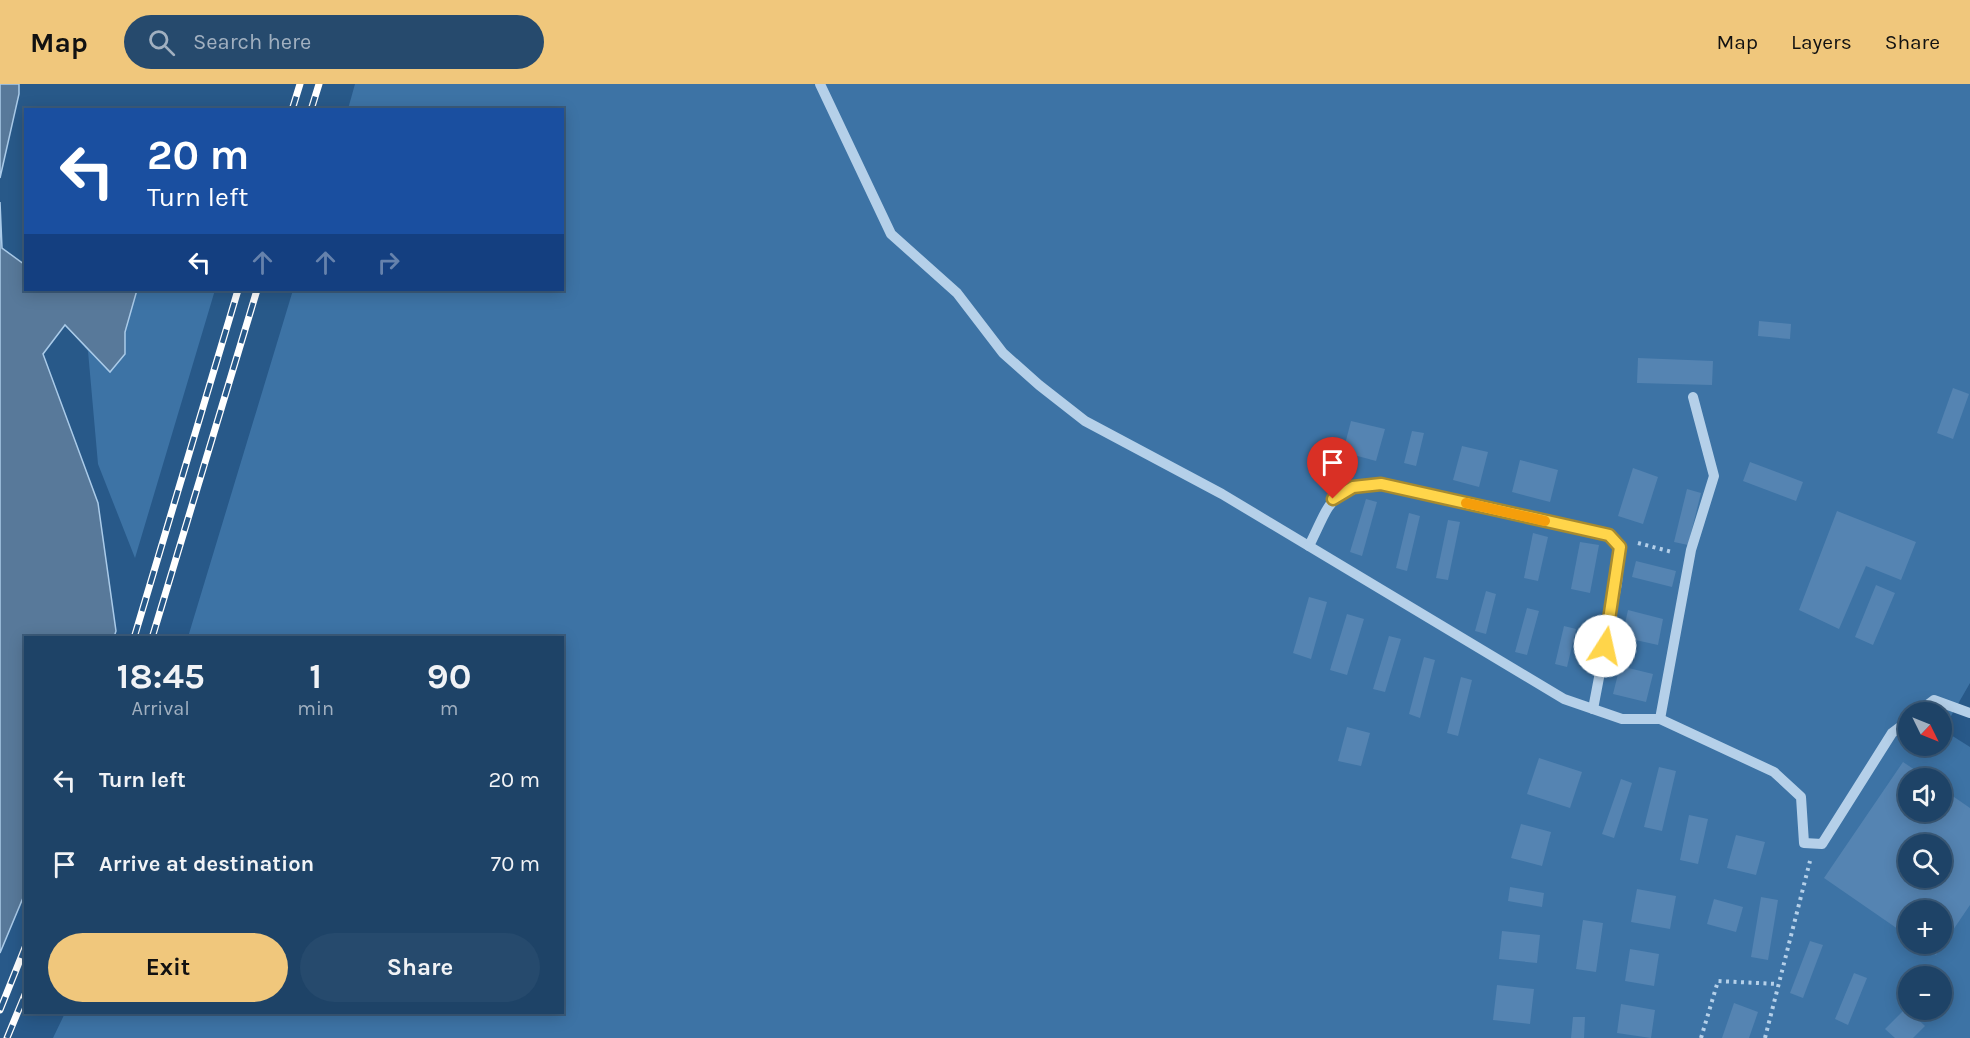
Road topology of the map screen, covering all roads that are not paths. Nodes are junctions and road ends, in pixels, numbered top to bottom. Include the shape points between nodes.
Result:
1 (820, 84) edge
2 (1693, 397) dead end
3 (1309, 546) junction
4 (1952, 706) edge
5 (1593, 710) junction
6 (1970, 713) edge
7 (1660, 719) junction
8 (1898, 728) edge

1 - 3 lane via 891,234 957,293 1003,353 1085,421 1222,494
2 - 7 lane via 1714,476 1690,557
3 - 5 lane via 1564,699
3 - 5 lane via 1333,499 1353,487 1381,484 1609,535 1620,547 1617,583
4 - 6 lane
5 - 7 lane via 1622,719
7 - 8 lane via 1774,772 1801,797 1804,843 1822,844

